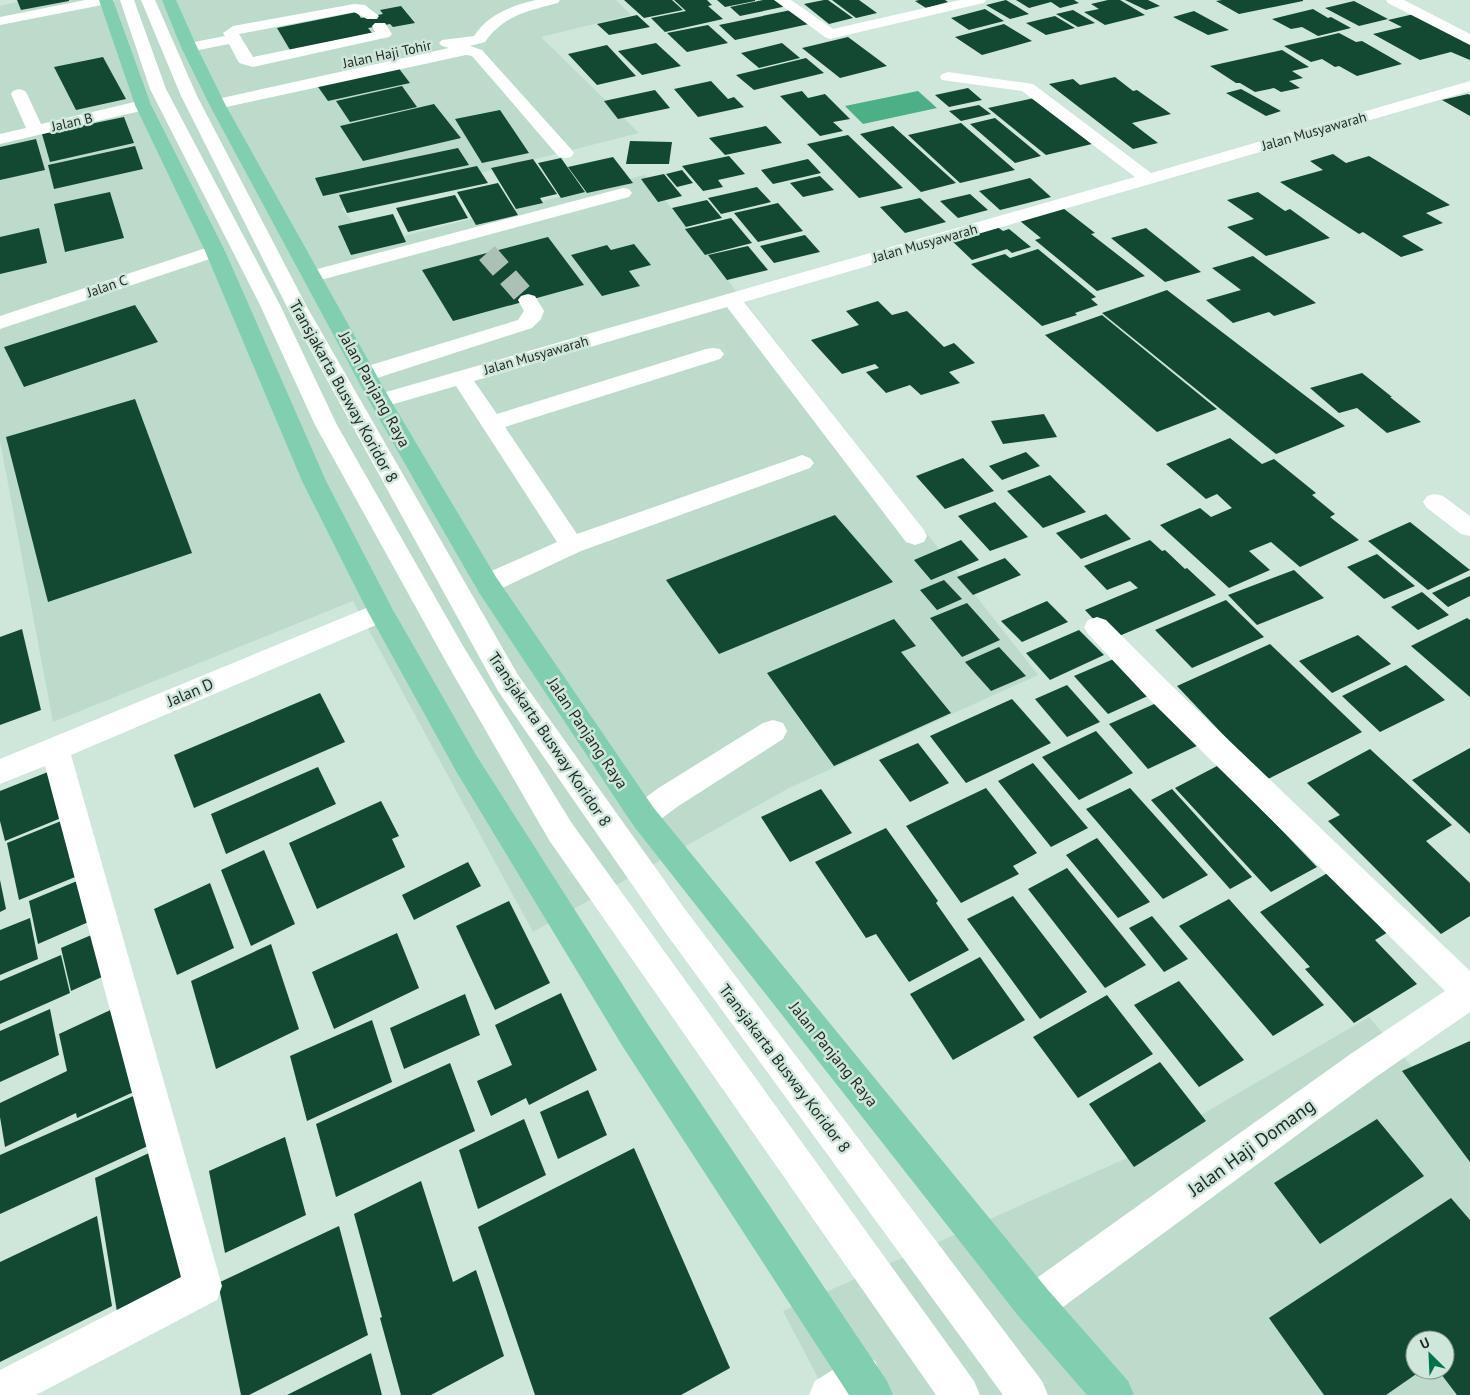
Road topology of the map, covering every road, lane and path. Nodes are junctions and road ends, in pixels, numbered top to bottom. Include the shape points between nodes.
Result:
1 (106, 0) edge
2 (128, 0) edge
3 (148, 0) edge
4 (169, 0) edge
5 (553, 0) edge
6 (782, 0) edge
7 (979, 0) edge
8 (1393, 0) edge
9 (0, 21) edge
10 (233, 39) junction
11 (1470, 40) edge
12 (189, 47) junction
13 (948, 77) dead end
14 (1470, 86) edge
15 (19, 94) dead end
16 (214, 97) junction
17 (143, 104) junction
18 (35, 130) junction
19 (0, 139) edge
20 (565, 153) dead end
21 (1147, 178) junction
22 (623, 193) dead end
23 (483, 250) dead end
24 (215, 251) junction
25 (317, 283) junction
26 (731, 299) junction
27 (528, 300) tunnel mouth
28 (0, 323) edge
29 (713, 354) dead end
30 (461, 377) junction
31 (380, 385) junction
32 (493, 423) junction
33 (802, 463) dead end
34 (1436, 502) dead end
35 (1470, 528) edge
36 (915, 536) dead end
37 (572, 545) junction
38 (487, 584) junction
39 (381, 612) junction
40 (1097, 627) dead end
41 (773, 730) dead end
42 (54, 749) junction
43 (0, 772) edge
44 (643, 816) junction
45 (1470, 993) edge
46 (1034, 1304) junction
47 (855, 1388) edge
48 (0, 1392) edge
49 (960, 1395) edge
50 (1028, 1395) edge
51 (1114, 1395) edge

1 - 9 street
1 - 17 main road
2 - 49 street, Transjakarta Busway Koridor 8 via 158,89 270,305 326,425 454,653 560,831
3 - 50 street, Transjakarta Busway Koridor 8 via 189,96 297,307 508,682 676,922
4 - 12 main road, Jalan Panjang Raya
5 - 16 street, Jalan Haji Tohir via 500,18 485,29 480,39 432,44
6 - 7 street via 830,34
8 - 11 street
10 - 10 street via 245,60 253,62 384,34 376,21 360,8 354,8 238,29 231,33
10 - 12 street
12 - 16 main road, Jalan Panjang Raya
13 - 21 street via 1027,87
14 - 21 street, Jalan Musyawarah
15 - 18 street
16 - 20 street via 467,50 477,53
16 - 25 main road, Jalan Panjang Raya
17 - 18 street, Jalan B
17 - 24 main road
18 - 19 street, Jalan B
21 - 26 street, Jalan Musyawarah
22 - 25 street
23 - 25 street via 468,248
24 - 28 street, Jalan C
24 - 39 main road via 314,481
25 - 31 main road, Jalan Panjang Raya
26 - 30 street, Jalan Musyawarah
26 - 36 street
27 - 31 street via 534,311 525,324
29 - 32 street
30 - 31 street, Jalan Musyawarah
30 - 32 street
31 - 38 main road, Jalan Panjang Raya
32 - 37 street
33 - 37 street
34 - 35 street
37 - 38 street
38 - 44 main road, Jalan Panjang Raya
39 - 42 street, Jalan D
39 - 47 main road via 466,763
40 - 45 street
41 - 44 street
42 - 43 street, Jalan D
42 - 48 street via 203,1286
44 - 46 main road, Jalan Panjang Raya
45 - 46 street, Jalan Haji Domang via 1356,1070
46 - 51 main road, Jalan Panjang Raya

